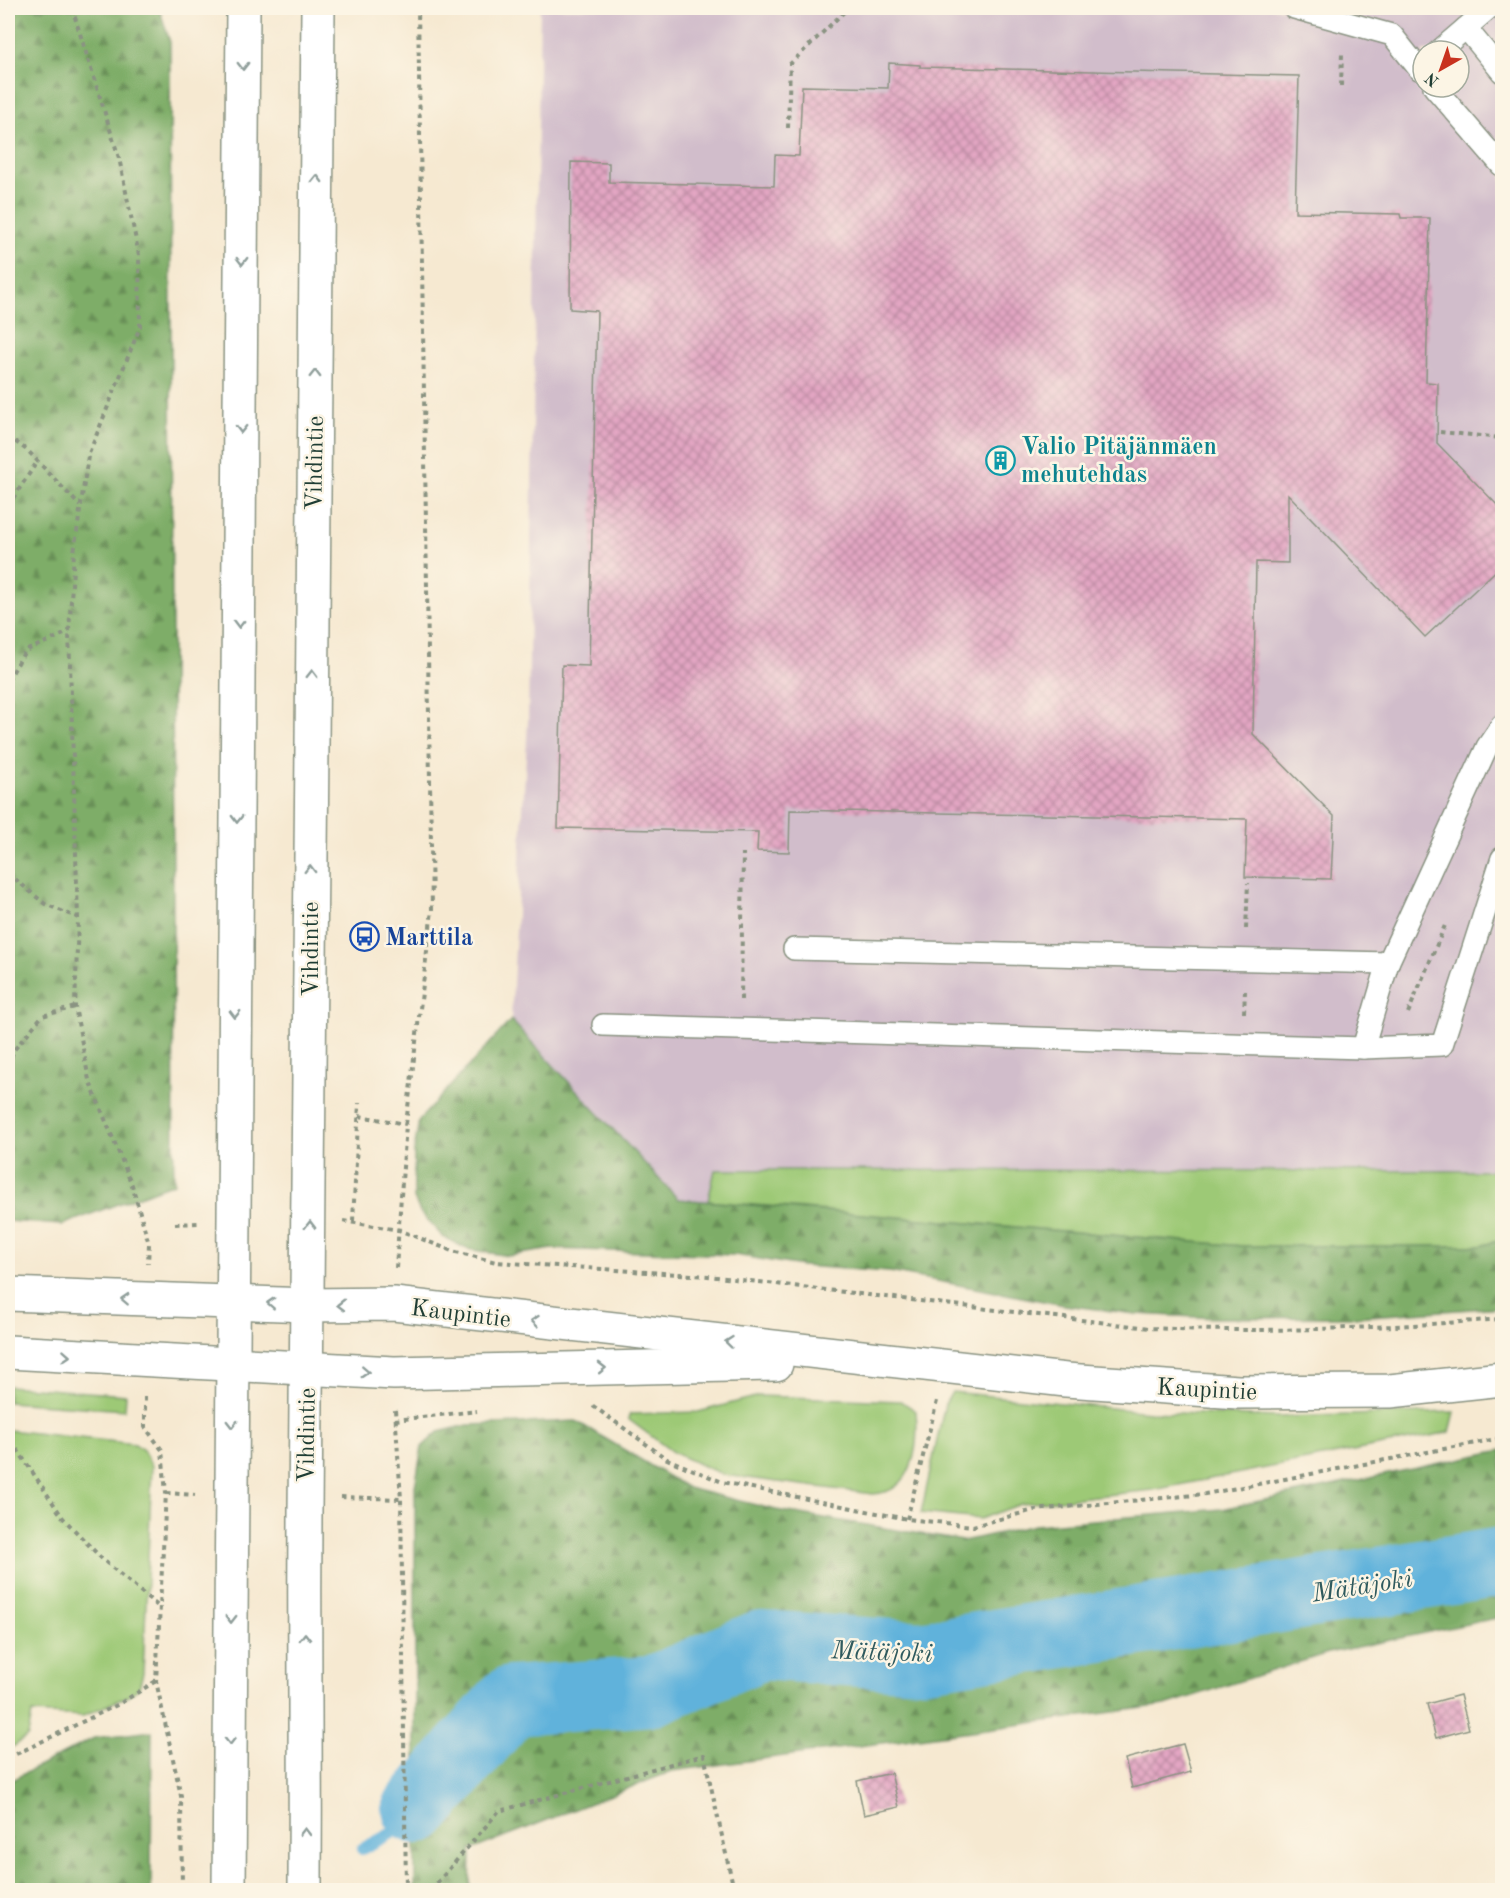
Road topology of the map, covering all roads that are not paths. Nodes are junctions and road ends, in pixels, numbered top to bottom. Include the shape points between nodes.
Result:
1 (243, 8) edge
2 (318, 8) edge
3 (1294, 8) edge
4 (1489, 8) edge
5 (1466, 28) junction
6 (1453, 39) edge
7 (1411, 57) edge
8 (1503, 72) edge
9 (1444, 99) edge
10 (1503, 166) edge
11 (1503, 725) edge
12 (1503, 858) edge
13 (794, 949) dead end
14 (1388, 963) junction
15 (603, 1025) dead end
16 (1363, 1048) junction
17 (8, 1294) edge
18 (233, 1301) junction
19 (308, 1305) junction
20 (8, 1352) edge
21 (912, 1361) junction
22 (233, 1365) junction
23 (307, 1369) junction
24 (1503, 1379) edge
25 (229, 1890) edge
26 (305, 1890) edge

1 -> 18 main road
19 -> 2 main road, Vihdintie
3 - 7 lane via 1392,35
4 - 5 lane
5 - 6 lane
5 - 8 lane
9 - 10 lane
11 - 14 lane via 1487,747
12 - 16 lane via 1442,1045
13 - 14 lane
14 - 16 lane
15 - 16 lane
18 -> 17 main road, Kaupintie
19 -> 18 main road, Kaupintie
18 - 22 main road
21 -> 19 main road, Kaupintie via 394,1304
19 - 23 main road, Vihdintie
20 -> 22 main road, Kaupintie
23 -> 21 main road, Kaupintie via 394,1373
21 - 24 main road, Kaupintie via 1066,1380 1238,1392 1390,1391
22 - 23 main road, Kaupintie
22 -> 25 main road
26 -> 23 main road, Vihdintie

